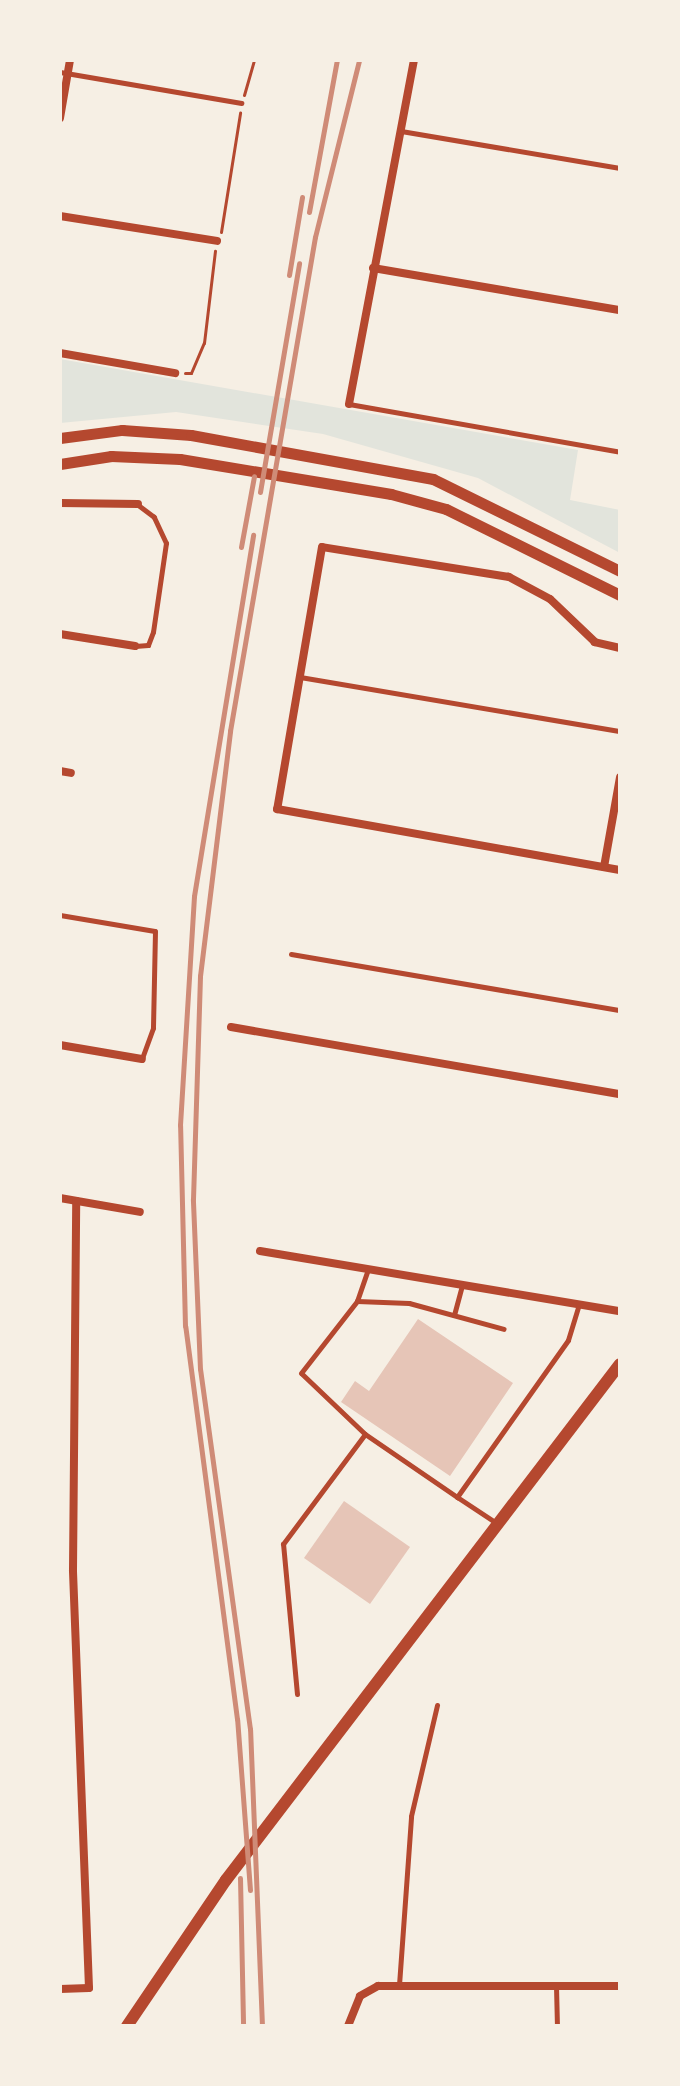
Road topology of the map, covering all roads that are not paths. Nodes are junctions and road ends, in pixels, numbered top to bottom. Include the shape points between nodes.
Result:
1 (70, 60) edge
2 (414, 60) edge
3 (64, 72) edge
4 (241, 103) road end
5 (60, 118) edge
6 (400, 131) junction
7 (620, 168) edge
8 (60, 216) edge
9 (217, 241) road end
10 (373, 268) junction
11 (620, 310) edge
12 (60, 353) edge
13 (175, 373) road end
14 (349, 404) joint
15 (60, 438) edge
16 (620, 452) edge
17 (60, 464) edge
18 (60, 503) edge
19 (138, 504) joint
20 (620, 571) edge
21 (620, 595) edge
22 (60, 634) edge
23 (135, 646) joint
24 (620, 648) edge
25 (300, 677) junction
26 (620, 731) edge
27 (60, 771) edge
28 (71, 773) dead end
29 (620, 777) edge
30 (604, 867) junction
31 (620, 870) edge
32 (60, 915) edge
33 (291, 954) dead end
34 (620, 1010) edge
35 (231, 1027) dead end
36 (60, 1045) edge
37 (142, 1059) joint
38 (620, 1094) edge
39 (60, 1198) edge
40 (76, 1201) junction
41 (140, 1212) dead end
42 (260, 1251) dead end
43 (368, 1269) junction
44 (462, 1285) junction
45 (357, 1301) junction
46 (579, 1305) junction
47 (620, 1311) edge
48 (454, 1315) junction
49 (504, 1329) dead end
50 (620, 1364) edge
51 (365, 1434) junction
52 (457, 1497) junction
53 (498, 1524) junction
54 (297, 1694) dead end
55 (437, 1705) dead end
56 (399, 1986) junction
57 (556, 1986) junction
58 (620, 1986) edge
59 (60, 1989) edge
60 (127, 2026) edge
61 (348, 2026) edge
62 (557, 2026) edge

1 - 3 street
2 - 6 street
3 - 4 lane
3 - 5 street
6 - 7 lane
6 - 10 street
8 - 9 street
10 - 11 street
10 - 14 street
12 - 13 street
14 - 16 lane
15 - 20 street via 122,430 191,435 433,479
17 - 21 street via 111,456 180,459 391,494 446,509
18 - 19 street
19 - 23 lane via 154,517 166,543 153,632 146,647
22 - 23 street
24 - 25 street via 595,642 550,599 509,577 322,547
25 - 26 lane
25 - 30 street via 277,809
27 - 28 street
29 - 30 street
30 - 31 street
32 - 37 lane via 155,931 153,1028
33 - 34 lane
35 - 38 street
36 - 37 street
39 - 40 street
40 - 41 street
40 - 59 street via 73,1570 89,1988
42 - 43 street
43 - 44 street
43 - 45 lane
44 - 46 street
44 - 48 lane
45 - 48 lane via 409,1303
45 - 51 lane via 301,1373
46 - 47 street
46 - 52 lane via 568,1340
48 - 49 lane
50 - 53 main road
51 - 52 lane
51 - 54 lane via 283,1544
52 - 53 lane
53 - 60 main road via 217,1892
55 - 56 lane via 411,1816
56 - 57 street
56 - 61 street via 360,1996
57 - 58 street
57 - 62 lane

